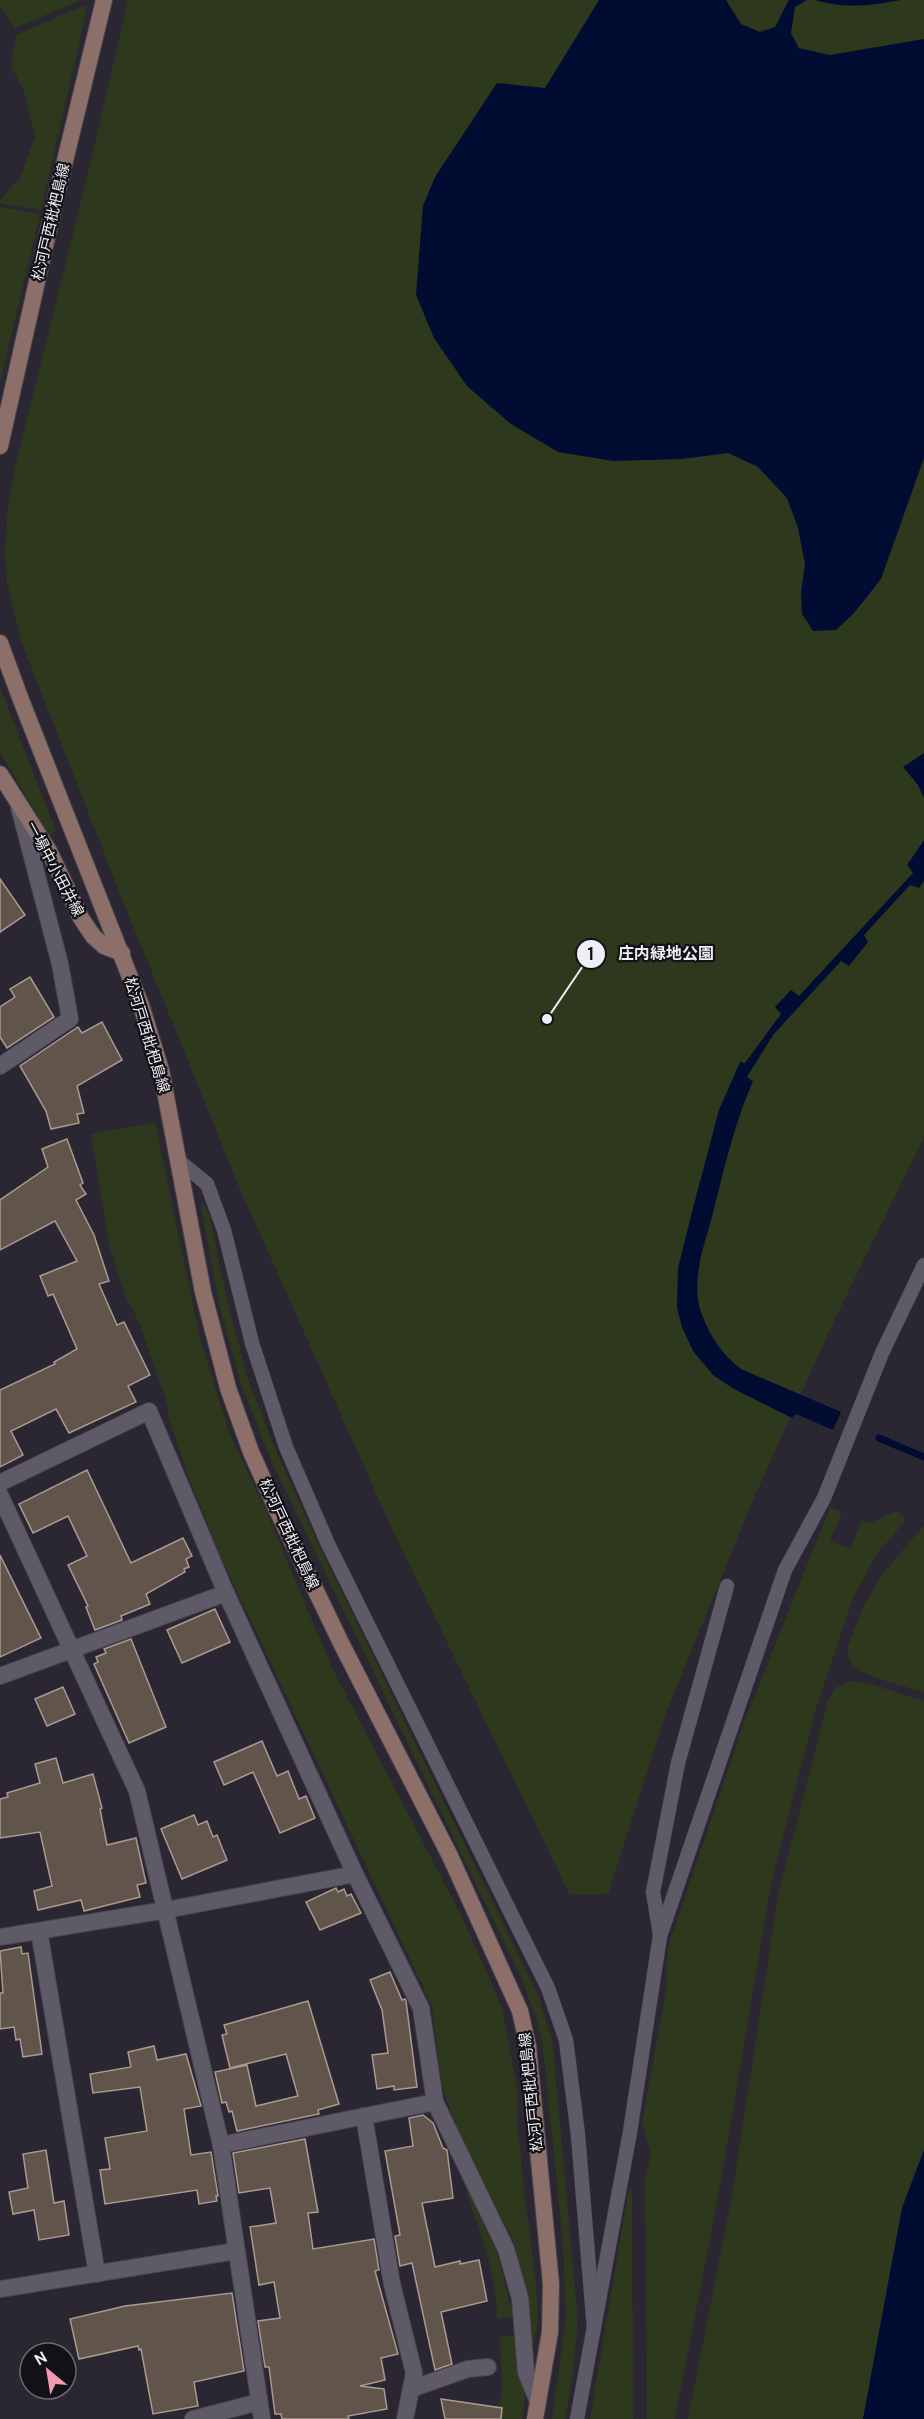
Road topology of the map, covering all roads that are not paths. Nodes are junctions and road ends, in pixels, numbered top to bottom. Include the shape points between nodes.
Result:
1 (104, 0) edge
2 (0, 446) edge
3 (0, 643) edge
4 (0, 774) edge
5 (18, 801) junction
6 (122, 953) junction
7 (0, 1066) edge
8 (179, 1161) junction
9 (924, 1264) edge
10 (0, 1484) edge
11 (0, 1495) edge
12 (727, 1586) dead end
13 (226, 1593) junction
14 (72, 1649) junction
15 (0, 1676) edge
16 (355, 1874) junction
17 (166, 1910) junction
18 (39, 1931) junction
19 (660, 1936) junction
20 (0, 1937) edge
21 (435, 2102) junction
22 (364, 2116) junction
23 (221, 2145) junction
24 (236, 2251) junction
25 (97, 2274) junction
26 (0, 2289) edge
27 (594, 2328) junction
28 (488, 2367) dead end
29 (411, 2389) junction
30 (537, 2399) junction
31 (260, 2411) edge
32 (193, 2419) edge
33 (403, 2419) edge
34 (535, 2419) edge
35 (577, 2419) edge

1 - 2 main road, 松河戸西枇杷島線
3 - 6 main road, 松河戸西枇杷島線
4 - 5 main road, 一場中小田井線
5 - 6 main road, 一場中小田井線 via 93,936 104,946
5 - 7 street via 60,964 70,1019
6 - 8 main road, 松河戸西枇杷島線 via 161,1070
8 - 27 lane via 207,1184 224,1230 252,1343 286,1447 328,1544 548,1988 567,2040
8 - 30 main road, 松河戸西枇杷島線 via 202,1293 228,1388 251,1452 342,1645 450,1856 520,2011 528,2046 551,2284 550,2332
9 - 19 lane via 882,1353 824,1498 785,1570
10 - 13 street via 149,1411
11 - 14 street
12 - 19 lane via 678,1763 653,1892
13 - 14 street
13 - 16 street
14 - 15 street
14 - 17 street via 137,1791
16 - 17 street
16 - 21 street via 421,2008
17 - 18 street
17 - 23 street
18 - 20 street
18 - 25 street
19 - 27 lane
21 - 22 street
21 - 30 street via 506,2249 520,2298 526,2372
22 - 23 street
22 - 29 street via 392,2284 414,2373
23 - 24 street
24 - 25 street
24 - 31 street
25 - 26 street
27 - 35 lane
28 - 29 street via 468,2369
29 - 33 street
30 - 34 main road, 松河戸西枇杷島線
31 - 32 street

